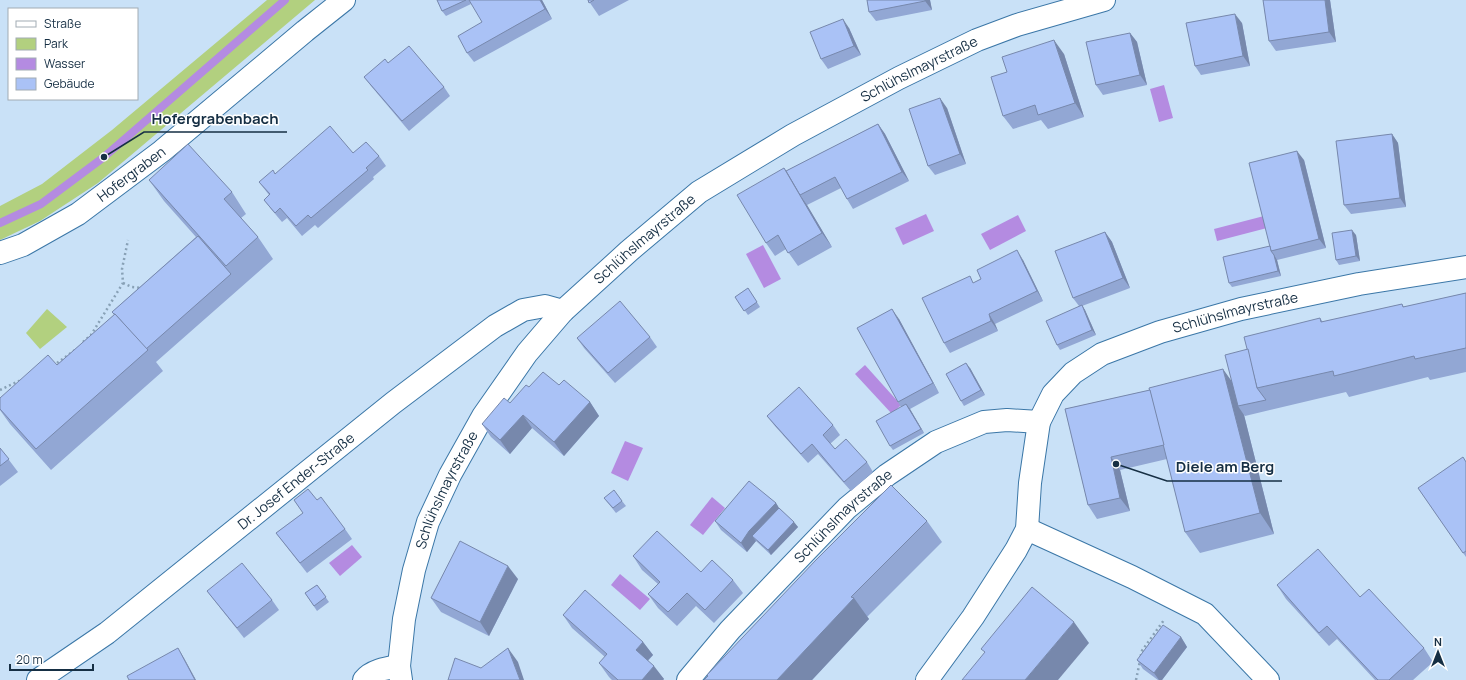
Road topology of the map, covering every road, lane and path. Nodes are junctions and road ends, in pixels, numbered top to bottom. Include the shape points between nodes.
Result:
1 (344, 0) edge
2 (1104, 0) edge
3 (128, 240) dead end
4 (0, 253) edge
5 (1466, 267) edge
6 (124, 283) junction
7 (144, 288) edge
8 (564, 311) junction
9 (81, 344) edge
10 (76, 349) edge
11 (46, 369) edge
12 (26, 378) edge
13 (0, 390) edge
14 (1039, 422) junction
15 (1027, 529) junction
16 (1178, 600) junction
17 (400, 673) edge
18 (38, 680) edge
19 (364, 680) edge
20 (688, 680) edge
21 (927, 680) edge
22 (1136, 680) edge
23 (1268, 680) edge

1 - 4 street, Hofergraben via 162,151 78,214 22,245
2 - 8 street, Schlühslmayrstraße via 1017,25 977,40 899,78 793,135 699,192 629,251
3 - 6 path via 122,269
5 - 14 street, Schlühslmayrstraße via 1359,284 1241,309 1160,332 1102,354 1073,373 1053,394
6 - 7 path via 132,288
6 - 9 path via 91,335
8 - 17 street, Schlühslmayrstraße via 527,353 483,416 450,475 428,522 414,570 404,619
8 - 18 street, Dr. Josef Ender-Straße via 545,306 522,310 495,326 386,408 107,633
10 - 11 path
12 - 13 path
14 - 15 street, Schlühslmayrstraße via 1030,483
14 - 20 street, Schlühslmayrstraße via 984,422 936,442 887,475 847,508 730,630
15 - 16 street
15 - 21 street, Schlühslmayrstraße via 973,617
16 - 22 path via 1141,652
16 - 23 street via 1205,614
17 - 19 street via 385,668 368,675

